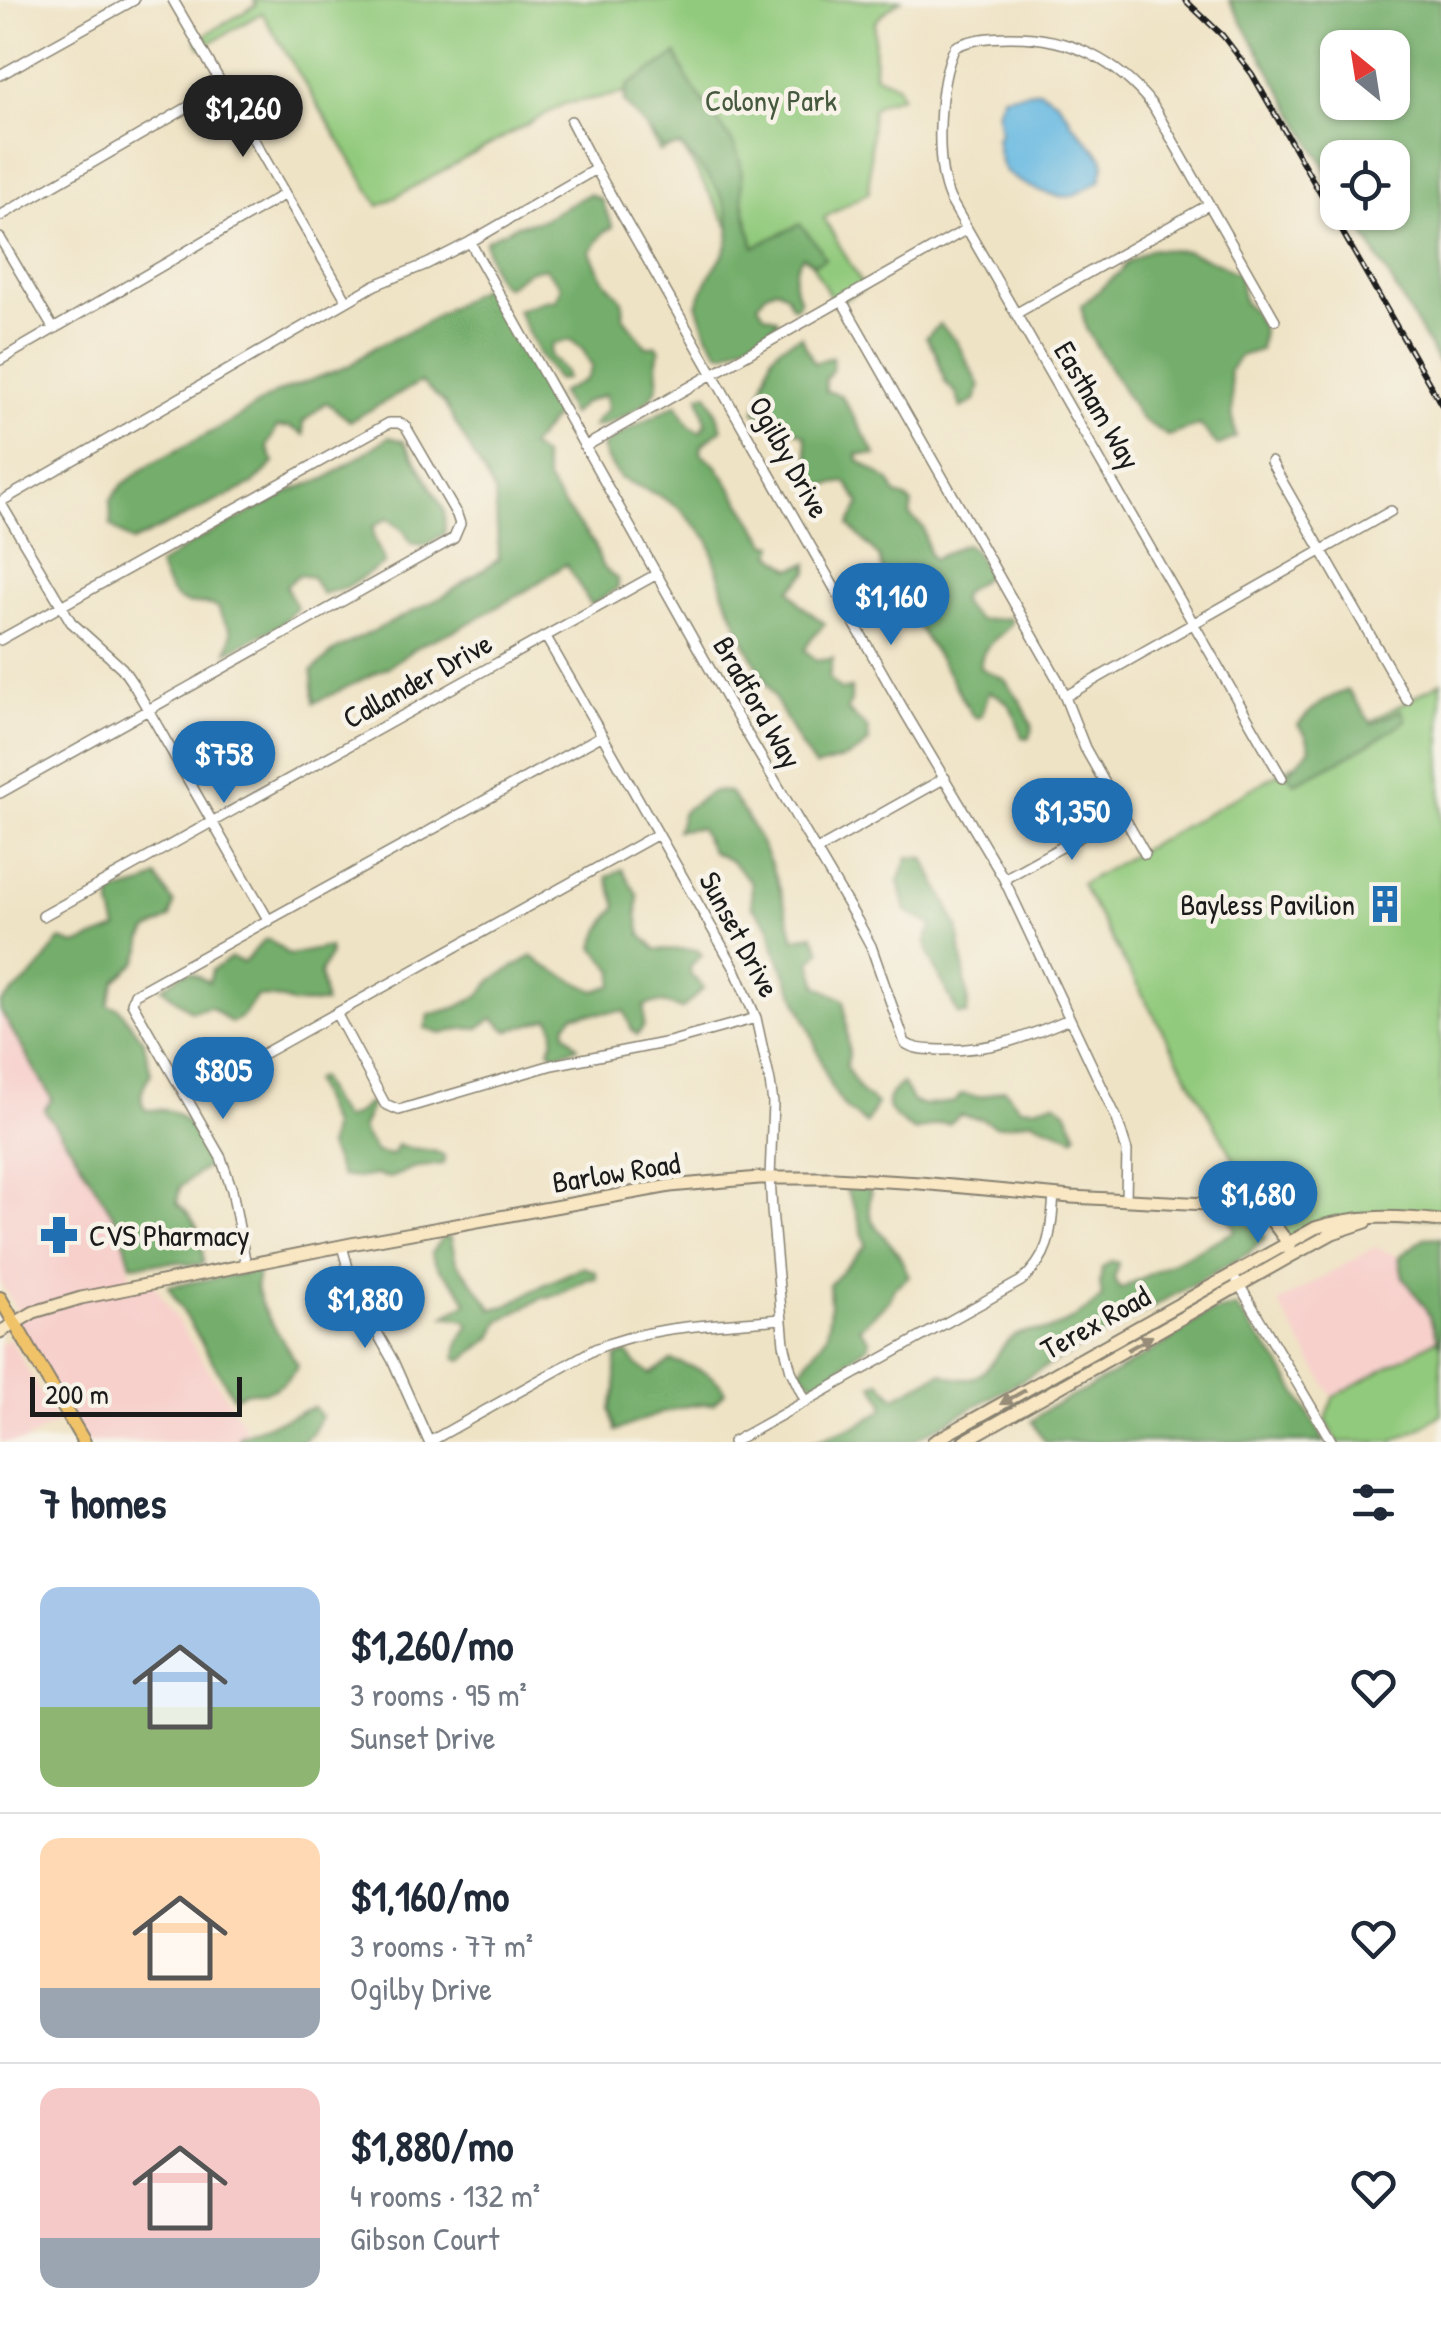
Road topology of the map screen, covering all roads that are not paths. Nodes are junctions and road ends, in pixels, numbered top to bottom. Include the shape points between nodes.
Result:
1 (134, 0) edge
2 (173, 0) edge
3 (0, 75) edge
4 (223, 87) junction
5 (571, 120) dead end
6 (596, 169) junction
7 (286, 194) junction
8 (1208, 206) junction
9 (0, 216) edge
10 (967, 229) junction
11 (0, 238) edge
12 (470, 242) junction
13 (347, 301) junction
14 (842, 301) junction
15 (1017, 314) junction
16 (1275, 320) dead end
17 (52, 328) junction
18 (0, 360) edge
19 (714, 373) junction
20 (586, 446) junction
21 (1271, 462) dead end
22 (0, 502) edge
23 (1390, 510) dead end
24 (1321, 552) junction
25 (657, 574) junction
26 (61, 606) junction
27 (1193, 624) junction
28 (546, 637) junction
29 (0, 640) edge
30 (1066, 696) junction
31 (1407, 700) dead end
32 (148, 710) junction
33 (602, 736) junction
34 (945, 778) junction
35 (1282, 778) dead end
36 (0, 793) edge
37 (1121, 814) junction
38 (211, 823) junction
39 (658, 834) junction
40 (818, 850) junction
41 (1144, 854) dead end
42 (1004, 879) junction
43 (44, 916) dead end
44 (269, 921) junction
45 (336, 1014) junction
46 (756, 1018) junction
47 (1068, 1019) junction
48 (186, 1097) junction
49 (770, 1178) junction
50 (1054, 1195) junction
51 (1126, 1199) junction
52 (1441, 1221) edge
53 (342, 1246) junction
54 (1287, 1249) junction
55 (246, 1266) junction
56 (1233, 1274) junction
57 (1241, 1286) junction
58 (0, 1298) edge
59 (781, 1319) junction
60 (15, 1322) junction
61 (0, 1332) edge
62 (806, 1402) junction
63 (84, 1442) edge
64 (429, 1442) edge
65 (734, 1442) edge
66 (933, 1442) edge
67 (963, 1442) edge
68 (1332, 1442) edge

1 - 3 street
2 - 4 street
4 - 7 street
4 - 9 street
5 - 6 street, Ogilby Drive
6 - 12 street
6 - 19 street, Ogilby Drive
7 - 13 street
7 - 17 street
8 - 10 street, Eastham Way via 1153,106 1129,79 1083,50 1052,40 1000,37 955,47 946,74 940,160 946,191
8 - 15 street
8 - 16 street
10 - 14 street
10 - 15 street, Eastham Way
11 - 17 street
12 - 13 street
12 - 20 street, Bradford Way
13 - 22 street
14 - 19 street
14 - 30 street
15 - 27 street, Eastham Way
17 - 18 street
19 - 20 street
19 - 34 street, Ogilby Drive
20 - 25 street, Bradford Way
21 - 24 street
22 - 26 street
23 - 24 street
24 - 27 street
24 - 31 street
25 - 28 street, Callander Drive
25 - 40 street, Bradford Way
26 - 29 street
26 - 32 street via 122,668
26 - 32 street via 380,426 406,427 457,515 454,538
27 - 30 street
27 - 35 street, Eastham Way
28 - 33 street, Sunset Drive
28 - 38 street, Callander Drive
30 - 37 street
32 - 36 street
32 - 38 street
33 - 39 street, Sunset Drive
33 - 44 street
34 - 40 street
34 - 42 street, Ogilby Drive
37 - 41 street
37 - 42 street
38 - 43 street, Callander Drive
38 - 44 street
39 - 45 street
39 - 46 street, Sunset Drive
40 - 47 street, Bradford Way via 871,946 908,1046 987,1048
42 - 47 street, Ogilby Drive
44 - 48 street via 134,994 132,1003
45 - 46 street via 384,1104 399,1110 564,1062
45 - 48 street
46 - 49 street, Sunset Drive via 773,1104
47 - 51 street, Ogilby Drive via 1123,1136
48 - 55 street via 227,1174
49 - 50 street, Barlow Road
49 - 53 street, Barlow Road via 670,1186
49 - 59 street, Sunset Drive
50 - 51 street, Barlow Road
50 - 62 street via 1049,1242 1026,1278
51 - 54 street, Barlow Road via 1254,1211 1268,1216
52 - 54 street via 1380,1218
53 - 55 street, Barlow Road
53 - 64 street via 354,1293
54 - 56 street, Terex Road
54 - 57 street, Terex Road
55 - 60 street, Barlow Road via 80,1298
56 - 57 street
56 -> 66 street, Terex Road
67 -> 57 street, Terex Road
57 - 68 street
58 - 60 main road
59 - 62 street, Sunset Drive via 787,1360
59 - 64 street via 618,1339
60 - 61 street, Barlow Road
60 - 63 main road
62 - 65 street

